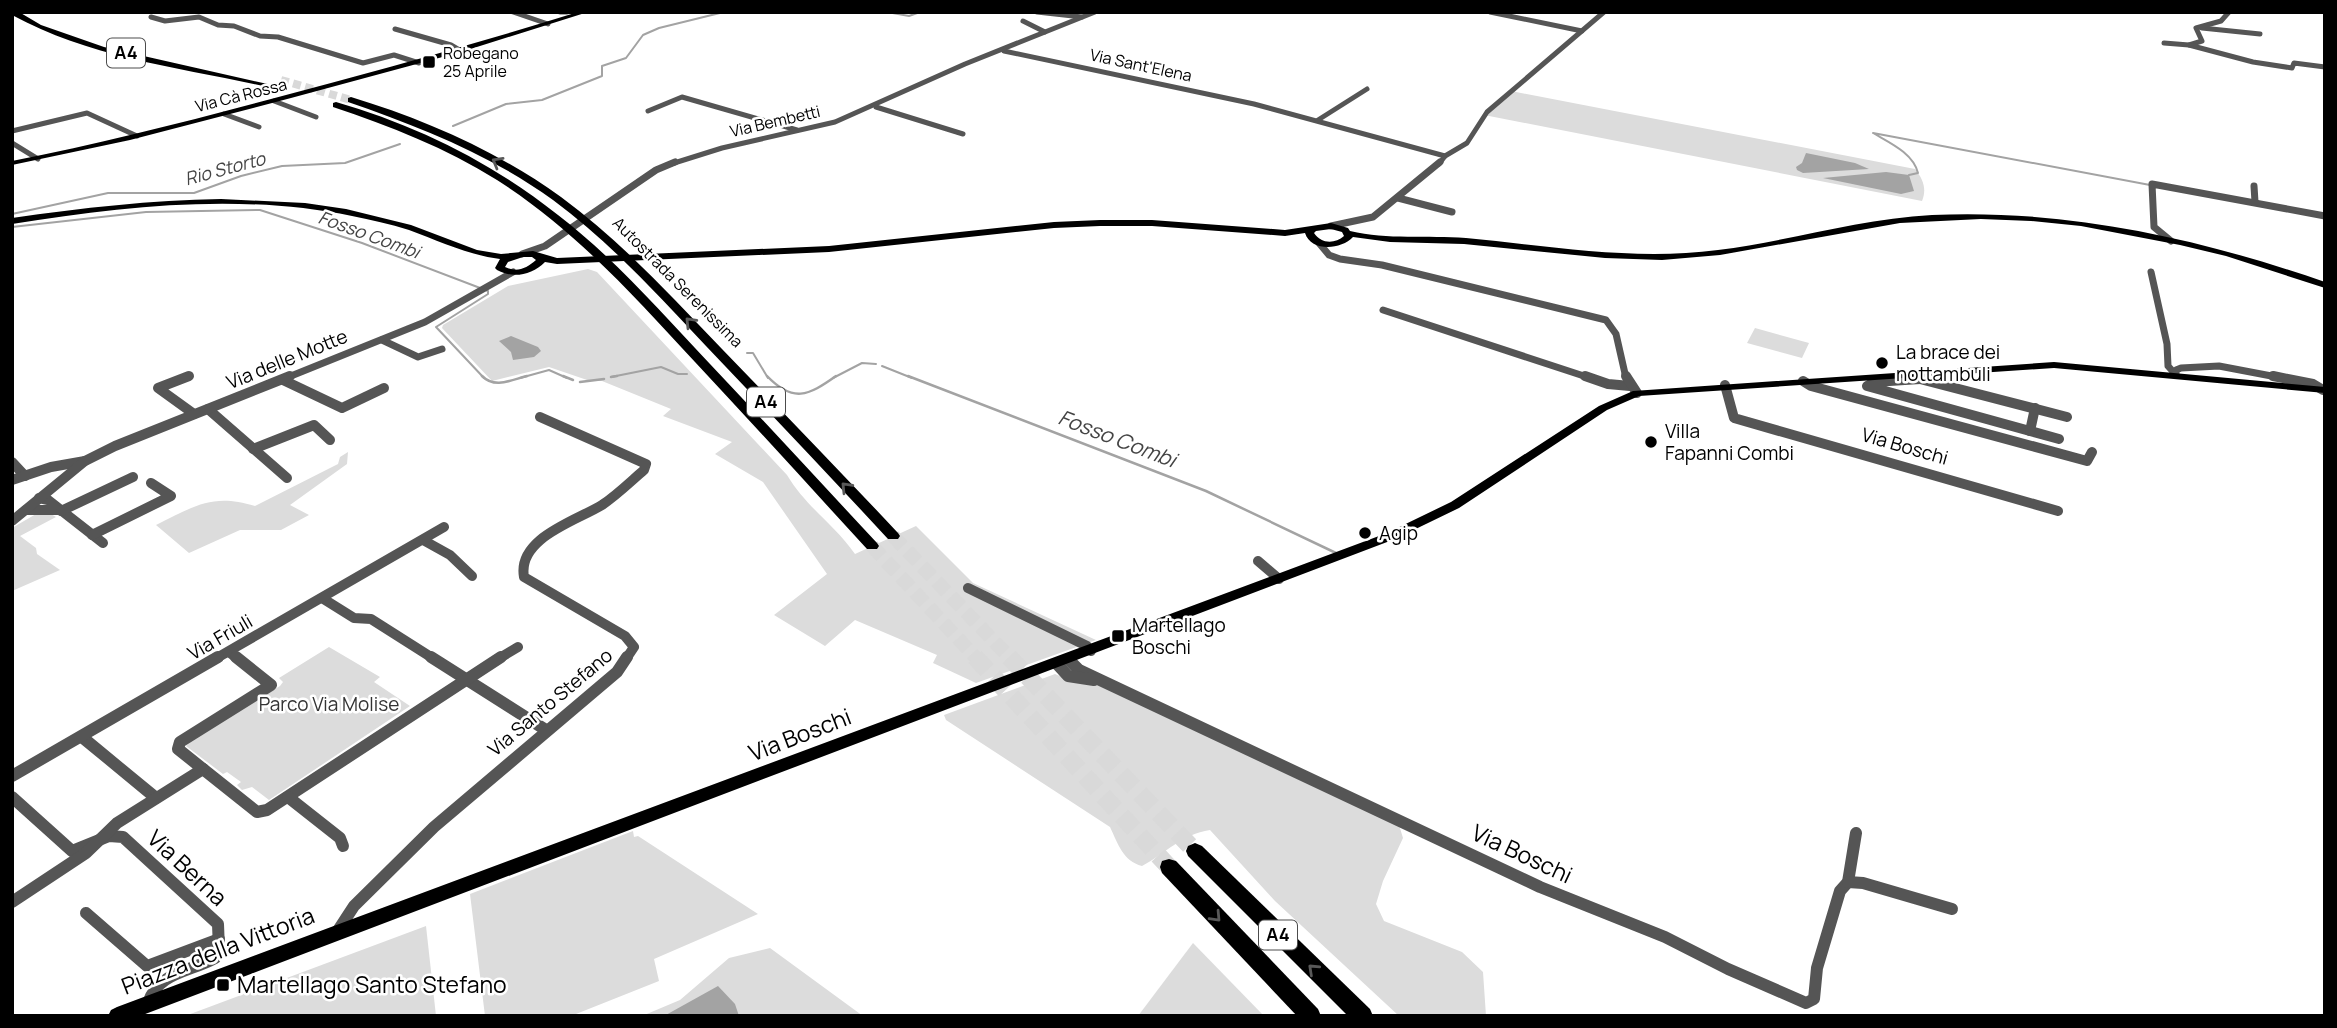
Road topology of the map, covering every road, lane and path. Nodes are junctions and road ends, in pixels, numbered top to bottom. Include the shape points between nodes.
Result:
1 (13, 12) edge
2 (513, 12) edge
3 (560, 12) edge
4 (568, 12) edge
5 (1037, 12) edge
6 (1094, 12) edge
7 (1490, 12) edge
8 (1604, 12) edge
9 (2229, 12) edge
10 (582, 13) edge
11 (35, 14) edge
12 (151, 17) dead end
13 (1083, 17) junction
14 (1023, 21) dead end
15 (548, 24) junction
16 (2198, 27) junction
17 (395, 29) dead end
18 (1582, 30) junction
19 (1045, 32) junction
20 (2260, 34) dead end
21 (2164, 43) dead end
22 (2189, 45) junction
23 (461, 51) junction
24 (1003, 51) junction
25 (419, 63) junction
26 (2325, 67) edge
27 (281, 80) tunnel mouth
28 (268, 85) tunnel mouth
29 (1367, 89) dead end
30 (667, 95) dead end
31 (678, 98) junction
32 (351, 100) tunnel mouth
33 (274, 101) junction
34 (336, 104) tunnel mouth
35 (876, 107) junction
36 (648, 111) dead end
37 (224, 114) junction
38 (316, 117) dead end
39 (1318, 120) junction
40 (259, 127) dead end
41 (12, 131) edge
42 (801, 131) junction
43 (963, 134) dead end
44 (137, 136) junction
45 (12, 143) edge
46 (1445, 156) junction
47 (38, 159) junction
48 (12, 163) edge
49 (2254, 186) dead end
50 (1398, 198) junction
51 (2255, 202) junction
52 (1452, 212) dead end
53 (2325, 216) edge
54 (12, 221) edge
55 (2154, 227) junction
56 (1348, 231) junction
57 (1286, 233) joint
58 (2138, 234) junction
59 (1315, 237) junction
60 (2171, 241) junction
61 (545, 246) junction
62 (1330, 248) junction
63 (487, 255) junction
64 (519, 255) junction
65 (538, 260) junction
66 (501, 267) junction
67 (513, 272) junction
68 (2151, 272) dead end
69 (495, 280) junction
70 (2325, 285) edge
71 (1383, 310) dead end
72 (382, 340) junction
73 (442, 349) dead end
74 (2176, 375) junction
75 (189, 376) dead end
76 (1918, 376) junction
77 (283, 380) junction
78 (1803, 380) junction
79 (1725, 385) junction
80 (384, 388) dead end
81 (1634, 389) junction
82 (2324, 390) edge
83 (2035, 408) junction
84 (208, 409) junction
85 (194, 414) junction
86 (540, 417) dead end
87 (2067, 417) dead end
88 (2031, 431) junction
89 (2059, 439) dead end
90 (330, 440) dead end
91 (253, 449) junction
92 (2092, 453) dead end
93 (85, 461) junction
94 (12, 463) edge
95 (25, 476) junction
96 (133, 477) dead end
97 (287, 478) dead end
98 (12, 480) edge
99 (151, 483) dead end
100 (39, 498) junction
101 (26, 510) junction
102 (60, 510) junction
103 (2058, 511) dead end
104 (12, 521) edge
105 (444, 527) dead end
106 (92, 535) junction
107 (894, 536) tunnel mouth
108 (422, 540) junction
109 (103, 543) dead end
110 (872, 546) tunnel mouth
111 (1258, 561) dead end
112 (472, 576) dead end
113 (1279, 579) junction
114 (968, 588) dead end
115 (321, 598) junction
116 (518, 647) dead end
117 (1091, 651) junction
118 (229, 652) junction
119 (1063, 662) junction
120 (466, 681) junction
121 (546, 730) junction
122 (82, 737) junction
123 (203, 769) junction
124 (12, 775) edge
125 (12, 797) edge
126 (288, 797) junction
127 (156, 798) junction
128 (1856, 833) dead end
129 (95, 842) junction
130 (342, 846) dead end
131 (1195, 851) tunnel mouth
132 (1169, 867) tunnel mouth
133 (1848, 882) junction
134 (12, 902) edge
135 (1952, 909) dead end
136 (86, 913) dead end
137 (337, 932) junction
138 (219, 939) junction
139 (148, 1003) junction
140 (117, 1016) edge
141 (1311, 1016) edge
142 (1363, 1016) edge

1 - 28 highway, A4 via 94,45
2 - 15 street
3 - 4 street
4 - 10 street
5 - 13 street
6 - 13 street
7 - 18 street
8 - 18 street
9 - 16 street via 2221,21
10 - 15 main road, Via Cà Rossa
11 - 27 highway, A4 via 108,40
12 - 25 street via 165,21 199,17 363,63 394,55
13 - 19 street
14 - 19 street
15 - 23 main road, Via Cà Rossa
16 - 20 street
16 - 22 street via 2195,30 2202,41
17 - 23 street
18 - 46 street via 1487,112 1467,143
19 - 24 street
21 - 22 street
22 - 26 street via 2276,66
23 - 25 main road, Via Cà Rossa
24 - 35 street, Via Bembetti
24 - 39 street, Via Sant'Elena
25 - 33 main road, Via Cà Rossa
29 - 39 street
30 - 31 street
31 - 36 street
31 - 42 street
107 -> 32 highway, Autostrada Serenissima / A4 via 638,268 588,223 481,152
33 - 37 main road, Via Cà Rossa
33 - 38 street
34 - 110 highway, Autostrada Serenissima / A4 via 469,160 576,233 621,275
35 - 42 street, Via Bembetti
35 - 43 street
37 - 40 street
37 - 44 main road, Via Cà Rossa
39 - 46 street, Via Sant'Elena
41 - 44 street via 87,113
42 - 61 street, Via Bembetti via 672,162
44 - 47 main road, Via Cà Rossa
45 - 47 street
46 - 50 street
47 - 48 main road, Via Cà Rossa
49 - 51 street
50 - 52 street
50 - 56 street
51 - 53 street
51 - 55 street via 2152,185
54 - 63 main road via 135,206 290,205 386,221
55 - 58 street
55 - 60 street
56 - 58 main road via 1653,258 1731,252 1860,226 1934,217 2035,220
56 - 59 main road via 1331,226
56 - 62 main road
57 - 59 main road
57 - 65 main road via 1100,223 829,249
58 - 60 main road
59 - 62 main road
60 - 70 main road
61 - 64 street
61 - 65 street
62 - 81 street via 1335,258 1382,264 1606,320 1614,326 1624,378
63 - 64 main road
63 - 66 main road
64 - 65 main road
64 - 66 main road
65 - 67 main road
66 - 67 main road
66 - 69 street
67 - 69 street
68 - 74 street via 2168,366
69 - 72 street, Via delle Motte via 450,311
71 - 81 street, Via Boschi
72 - 73 street via 418,357
72 - 77 street, Via delle Motte
74 - 76 main road, Via Boschi via 2054,365
74 - 82 main road, Via Boschi
75 - 85 street via 158,388
76 - 78 main road, Via Boschi
76 - 83 street, Via Boschi
76 - 88 street, Via Boschi via 1867,386
77 - 80 street via 342,408
77 - 84 street, Via delle Motte
78 - 79 main road, Via Boschi
78 - 92 street, Via Boschi via 1811,386 2087,461
79 - 81 main road, Via Boschi
79 - 103 street, Via Boschi via 1734,418
81 - 113 main road, Via Boschi via 1443,511
83 - 87 street, Via Boschi
83 - 88 street
84 - 85 street, Via delle Motte
84 - 91 street
85 - 93 street, Via delle Motte
86 - 121 street, Via Santo Stefano via 646,464 603,504 538,543 522,563 524,577 625,636 634,647 617,672
88 - 89 street, Via Boschi
90 - 91 street via 314,425
91 - 97 street
93 - 95 street, Via delle Motte
93 - 100 street, Via delle Motte
94 - 95 street
95 - 98 street, Via delle Motte
96 - 102 street
99 - 106 street via 171,496
100 - 101 street, Via delle Motte
100 - 102 street
101 - 102 street
101 - 104 street, Via delle Motte
102 - 106 street
105 - 108 street, Via Friuli
106 - 109 street
108 - 112 street via 450,555
108 - 115 street, Via Friuli
111 - 113 street
113 - 117 main road, Via Boschi
114 - 117 street
115 - 118 street, Via Friuli
115 - 120 street via 354,618 371,619
116 - 120 street
117 - 119 main road, Via Boschi
118 - 122 street, Via Friuli
118 - 123 street via 271,685 180,742 177,749
119 - 133 street, Via Boschi via 1068,676 1101,681 1529,883 1665,937 1806,1003 1814,999 1840,891
119 - 137 main road, Via Boschi
120 - 121 street
120 - 126 street
121 - 137 street, Via Santo Stefano via 402,857 356,904
122 - 124 street, Via Friuli
122 - 127 street, Via Berna
123 - 126 street via 257,812
123 - 127 street
125 - 129 street, Via Berna via 72,851
126 - 130 street via 340,838
127 - 129 street, Via Berna
128 - 133 street, Via Boschi
129 - 134 street, Via Berna via 78,859
129 - 138 street, Via Berna via 108,836 123,837 218,924
142 -> 131 highway, A4
132 -> 141 highway, A4
133 - 135 street
136 - 138 street via 147,966
137 - 139 main road, Piazza della Vittoria
138 - 139 street, Via Berna via 215,958 158,982
139 - 140 main road, Piazza della Vittoria

